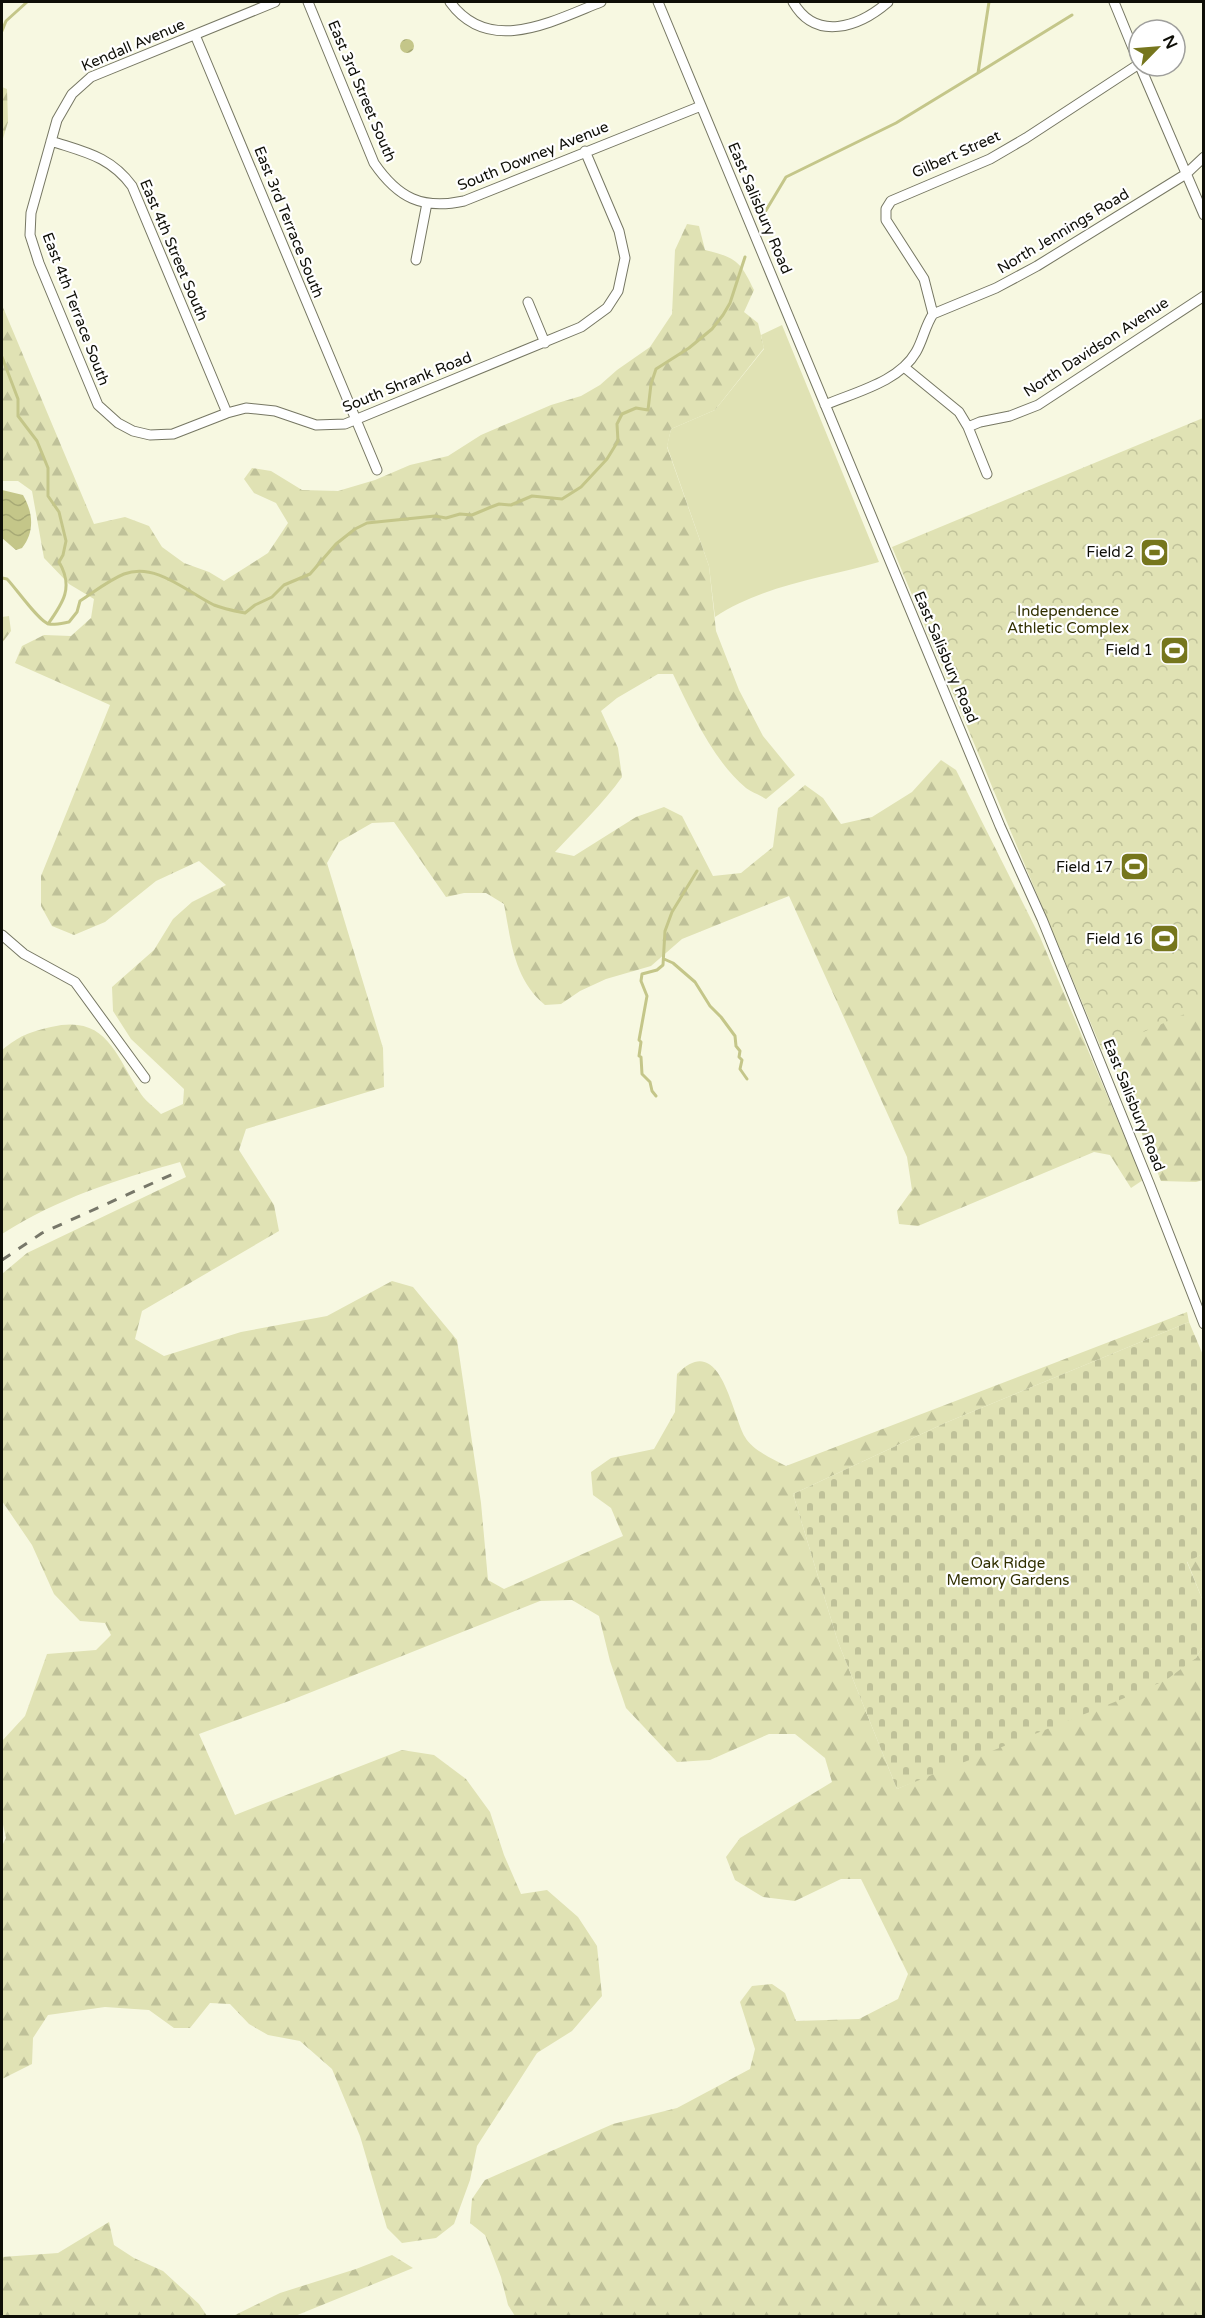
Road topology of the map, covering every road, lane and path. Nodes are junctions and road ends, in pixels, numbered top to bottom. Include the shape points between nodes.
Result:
1 (274, 2) edge
2 (308, 2) edge
3 (450, 2) edge
4 (601, 2) edge
5 (658, 2) edge
6 (793, 2) edge
7 (888, 2) edge
8 (1114, 2) edge
9 (587, 4) edge
10 (195, 34) junction
11 (1127, 34) edge
12 (1127, 72) edge
13 (1145, 78) edge
14 (701, 106) junction
15 (51, 141) junction
16 (585, 151) junction
17 (1203, 157) edge
18 (1186, 174) junction
19 (427, 203) junction
20 (1203, 215) edge
21 (30, 228) joint
22 (416, 260) dead end
23 (1203, 296) edge
24 (528, 302) dead end
25 (933, 314) junction
26 (545, 343) junction
27 (904, 367) junction
28 (825, 405) junction
29 (226, 413) junction
30 (355, 421) junction
31 (121, 424) joint
32 (968, 427) junction
33 (377, 470) dead end
34 (987, 474) dead end
35 (2, 934) edge
36 (145, 1078) dead end
37 (1203, 1324) edge

1 - 10 street, Kendall Avenue
2 - 19 street, East 3rd Street South via 374,163 397,191
3 - 9 street via 463,17 475,23 513,31 533,28
4 - 9 street
5 - 14 street, East Salisbury Road
6 - 7 street via 805,18 826,26 848,26
8 - 11 street
10 - 15 street, Kendall Avenue via 84,82 62,108
10 - 30 street, East 3rd Terrace South
12 - 25 street, Gilbert Street via 990,159 891,201 886,220 924,279
13 - 18 street
14 - 16 street, South Downey Avenue
14 - 28 street, East Salisbury Road
15 - 21 street, Kendall Avenue
15 - 29 street, East 4th Street South via 100,157 120,171 132,186
16 - 19 street, South Downey Avenue via 464,201 446,205
16 - 26 street, South Shrank Road via 623,245 624,270 618,291 607,308 591,321
17 - 18 street, North Jennings Road
18 - 20 street
18 - 25 street, North Jennings Road via 1037,266
19 - 22 street
21 - 31 street, East 4th Terrace South via 39,263 92,393 108,415
23 - 32 street, North Davidson Avenue via 1038,405
24 - 26 street
25 - 27 street via 915,354
26 - 30 street, South Shrank Road
27 - 28 street
27 - 32 street via 959,412
28 - 37 street, East Salisbury Road via 999,826 1042,919
29 - 30 street, South Shrank Road via 264,408 327,426
29 - 31 street, South Shrank Road via 173,434 150,435
30 - 33 street, East 3rd Terrace South
32 - 34 street
35 - 36 street via 24,954 75,982

